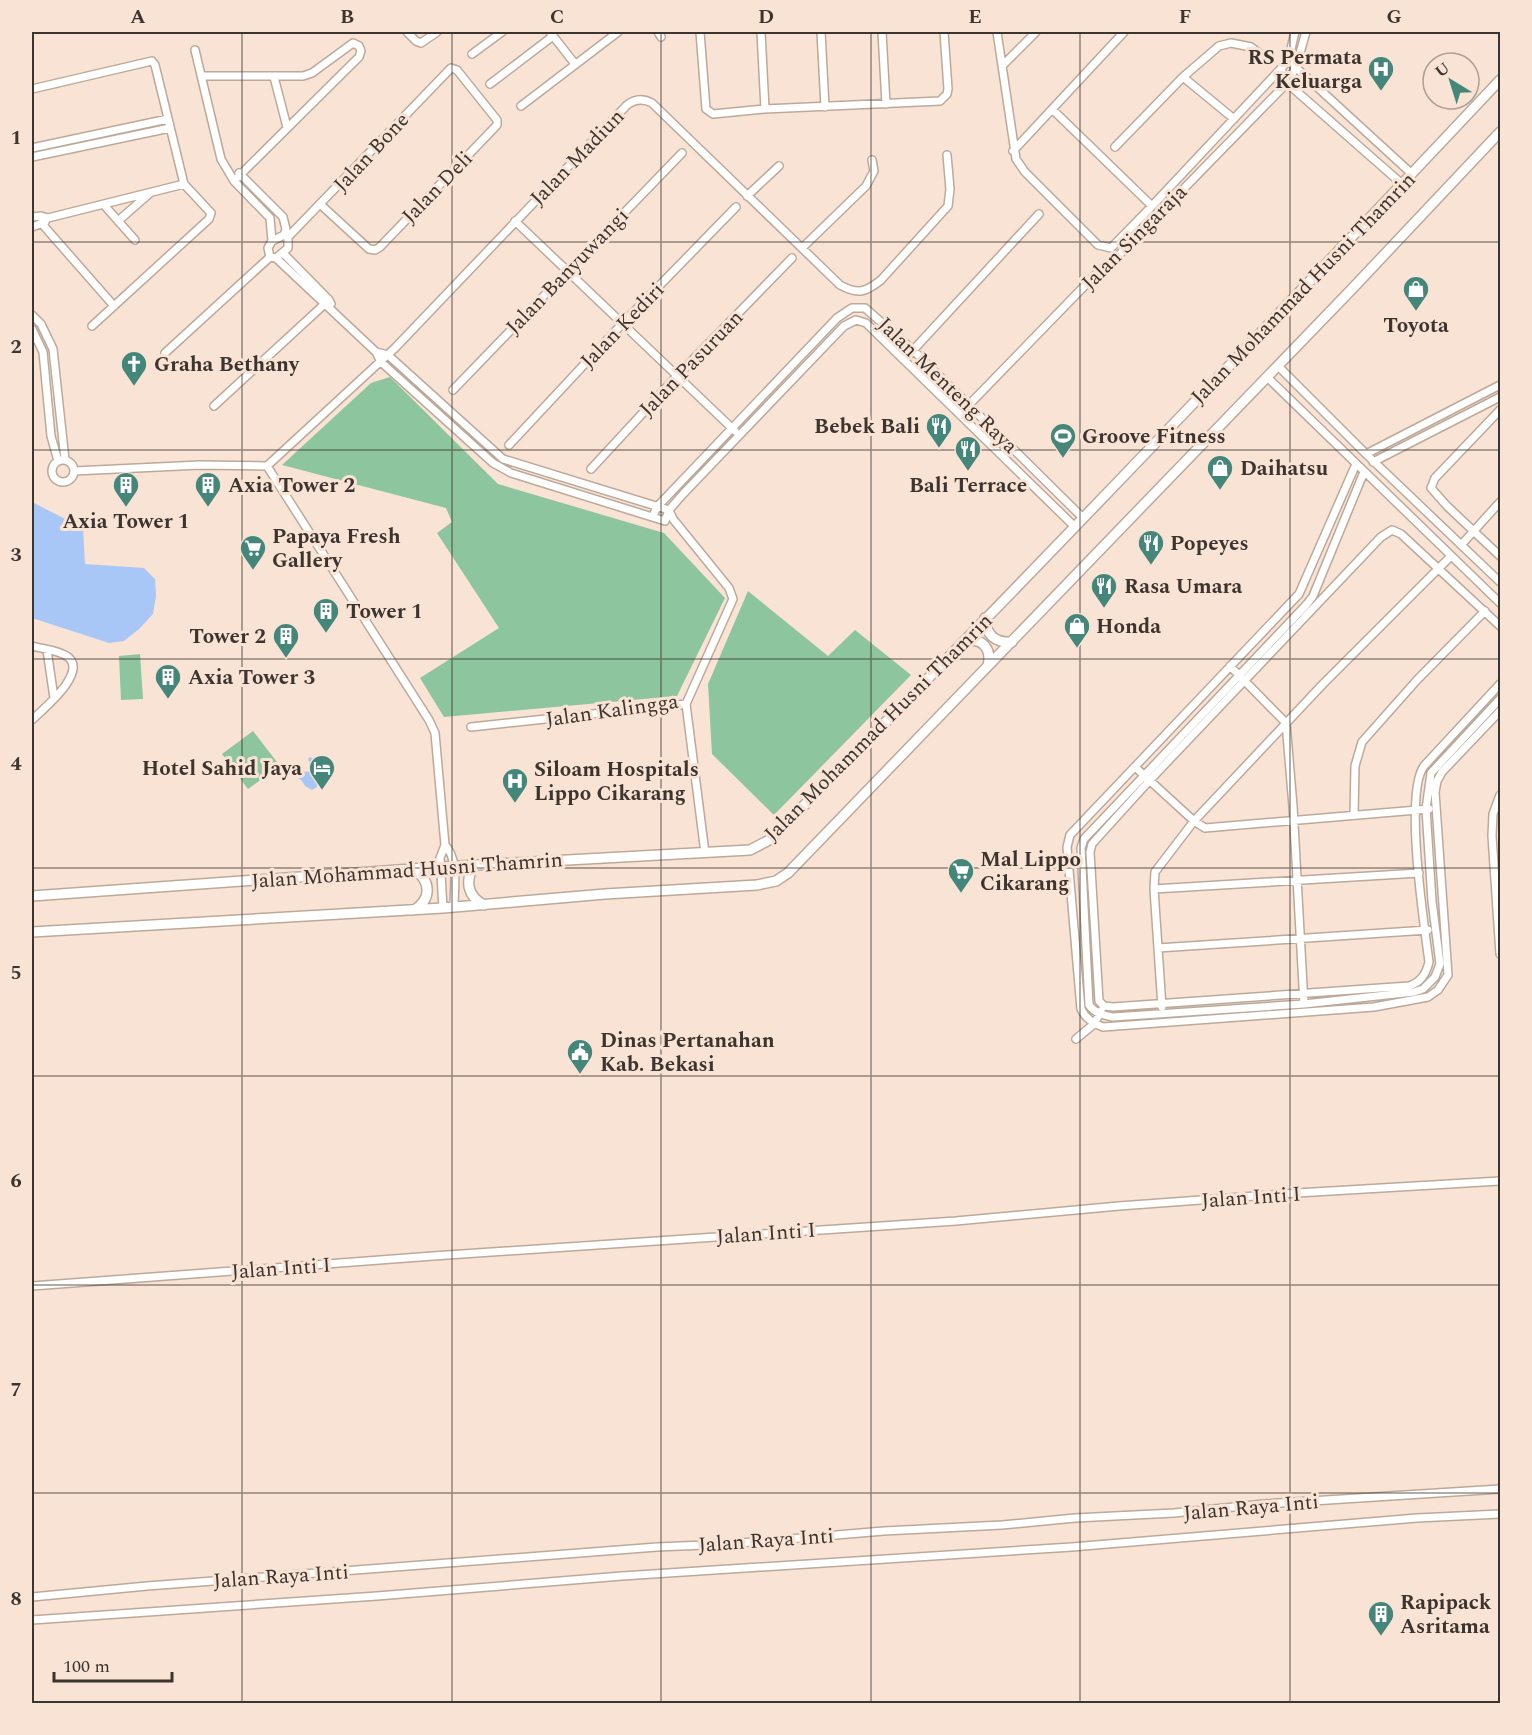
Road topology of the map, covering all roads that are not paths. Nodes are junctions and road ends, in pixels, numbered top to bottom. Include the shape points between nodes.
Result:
1 (407, 32) edge
2 (437, 32) edge
3 (502, 32) edge
4 (618, 32) edge
5 (700, 32) edge
6 (761, 32) edge
7 (821, 32) edge
8 (882, 32) edge
9 (944, 32) edge
10 (997, 32) edge
11 (1036, 32) edge
12 (1124, 32) edge
13 (1295, 32) edge
14 (1306, 32) edge
15 (552, 34) edge
16 (195, 50) dead end
17 (472, 54) dead end
18 (1265, 57) dead end
19 (1288, 61) junction
20 (575, 64) junction
21 (1003, 65) junction
22 (1296, 66) junction
23 (453, 68) joint
24 (1281, 69) junction
25 (202, 76) junction
26 (274, 77) junction
27 (1183, 77) junction
28 (1500, 80) edge
29 (1287, 83) junction
30 (490, 84) dead end
31 (32, 89) edge
32 (886, 104) junction
33 (521, 106) dead end
34 (825, 107) junction
35 (765, 109) junction
36 (1053, 110) junction
37 (1234, 118) junction
38 (168, 119) junction
39 (287, 127) junction
40 (170, 128) junction
41 (1500, 132) edge
42 (1115, 147) dead end
43 (32, 148) edge
44 (1013, 151) junction
45 (682, 153) dead end
46 (946, 155) dead end
47 (32, 157) edge
48 (872, 160) dead end
49 (779, 166) dead end
50 (228, 171) junction
51 (242, 174) junction
52 (1412, 174) junction
53 (234, 181) junction
54 (184, 184) junction
55 (1402, 184) junction
56 (151, 191) junction
57 (747, 196) junction
58 (104, 205) junction
59 (321, 205) junction
60 (1152, 206) junction
61 (736, 207) dead end
62 (1039, 214) dead end
63 (32, 217) edge
64 (44, 217) junction
65 (118, 221) junction
66 (515, 221) junction
67 (43, 225) junction
68 (32, 227) edge
69 (286, 236) junction
70 (135, 240) dead end
71 (272, 241) junction
72 (802, 248) junction
73 (284, 253) junction
74 (273, 257) junction
75 (792, 258) dead end
76 (567, 271) junction
77 (327, 303) junction
78 (114, 306) junction
79 (32, 315) edge
80 (622, 324) junction
81 (92, 326) dead end
82 (32, 329) edge
83 (913, 350) junction
84 (376, 352) junction
85 (165, 353) dead end
86 (388, 355) junction
87 (904, 360) junction
88 (381, 362) junction
89 (1278, 366) junction
90 (677, 375) junction
91 (1267, 377) junction
92 (1500, 385) edge
93 (453, 390) dead end
94 (1500, 397) edge
95 (214, 405) dead end
96 (969, 405) junction
97 (1500, 410) edge
98 (960, 414) junction
99 (1335, 424) junction
100 (732, 428) junction
101 (1325, 433) junction
102 (740, 436) junction
103 (509, 445) dead end
104 (1366, 454) junction
105 (62, 461) junction
106 (1374, 462) junction
107 (1356, 464) junction
108 (267, 466) junction
109 (591, 469) dead end
110 (74, 471) junction
111 (1364, 472) junction
112 (1500, 502) edge
113 (657, 507) junction
114 (669, 510) junction
115 (653, 516) junction
116 (1083, 518) junction
117 (670, 520) junction
118 (1074, 526) junction
119 (1474, 531) junction
120 (1462, 544) junction
121 (1451, 556) junction
122 (1500, 556) edge
123 (1476, 558) junction
124 (1439, 569) junction
125 (1465, 570) junction
126 (1500, 582) edge
127 (1312, 603) junction
128 (1500, 603) edge
129 (1485, 611) junction
130 (986, 618) junction
131 (1500, 626) edge
132 (1012, 642) junction
133 (961, 644) junction
134 (32, 646) edge
135 (47, 650) junction
136 (1230, 666) junction
137 (988, 667) junction
138 (1243, 679) junction
139 (1500, 684) edge
140 (54, 698) junction
141 (1500, 699) edge
142 (686, 704) junction
143 (1497, 710) edge
144 (32, 720) edge
145 (1286, 723) junction
146 (471, 727) dead end
147 (1442, 746) junction
148 (1450, 752) junction
149 (1135, 766) junction
150 (1148, 777) junction
151 (1500, 795) edge
152 (1426, 809) junction
153 (1414, 810) junction
154 (1437, 810) junction
155 (1497, 813) edge
156 (1354, 815) junction
157 (1293, 820) junction
158 (1194, 821) junction
159 (445, 845) junction
160 (705, 853) junction
161 (474, 865) junction
162 (454, 866) junction
163 (440, 867) junction
164 (414, 869) junction
165 (1419, 873) junction
166 (1497, 876) edge
167 (1297, 880) junction
168 (1154, 889) junction
169 (32, 896) edge
170 (1432, 901) junction
171 (1442, 901) junction
172 (484, 905) junction
173 (454, 907) junction
174 (443, 908) junction
175 (413, 910) junction
176 (1434, 929) junction
177 (1425, 930) junction
178 (1499, 931) edge
179 (32, 932) edge
180 (1301, 938) junction
181 (1158, 948) junction
182 (1500, 954) edge
183 (1303, 993) junction
184 (1374, 997) junction
185 (1162, 1004) junction
186 (1304, 1004) junction
187 (1104, 1006) junction
188 (1242, 1007) junction
189 (1374, 1007) junction
190 (1163, 1013) junction
191 (1100, 1015) junction
192 (1242, 1017) junction
193 (1094, 1023) junction
194 (1076, 1039) dead end
195 (1500, 1181) edge
196 (32, 1286) edge
197 (1500, 1489) edge
198 (1500, 1514) edge
199 (32, 1597) edge
200 (32, 1620) edge

1 - 2 street via 421,43
3 - 17 street
4 - 20 street
5 - 35 street via 708,112
6 - 35 street
7 - 34 street
8 - 32 street
9 - 32 street via 948,89 945,98
10 - 21 street
11 - 21 street
12 - 36 street
13 - 19 street
14 - 22 street, Jalan Singaraja
15 - 20 street
15 - 30 street
16 - 25 street
18 - 27 street via 1251,47 1224,43
19 - 22 street
19 - 24 street
20 - 33 street
21 - 44 street
22 - 29 street, Jalan Singaraja
22 - 52 street
23 - 59 street, Jalan Bone
23 - 59 street, Jalan Deli via 497,120 497,125 380,247 369,249
24 - 29 street
24 - 37 street
25 - 26 street
25 - 50 street via 221,159
26 - 39 street
26 - 39 street via 307,75 352,43 361,48 359,57
27 - 37 street
27 - 42 street
28 - 52 street, Jalan Mohammad Husni Thamrin
29 - 55 street
29 - 96 street, Jalan Singaraja
31 - 38 street via 152,61
32 - 34 street
34 - 35 street
36 - 44 street
36 - 60 street
37 - 60 street
38 - 40 street
38 - 43 street
39 - 51 street
40 - 47 street
40 - 54 street
41 - 89 street, Jalan Mohammad Husni Thamrin
44 - 60 street via 1025,172 1098,245 1111,248
45 - 76 street, Jalan Banyuwangi
46 - 72 street, Jalan Madiun via 948,206 868,290 840,285
48 - 72 street via 874,171 866,186
49 - 57 street
50 - 51 street
50 - 53 street
51 - 53 street
51 - 69 street via 283,217
52 - 55 street, Jalan Mohammad Husni Thamrin
53 - 71 street via 270,218
54 - 56 street
54 - 78 street via 211,216
55 - 116 street, Jalan Mohammad Husni Thamrin
56 - 58 street
56 - 65 street
57 - 66 street, Jalan Madiun via 652,103 637,100 627,105
57 - 72 street, Jalan Madiun
58 - 64 street
58 - 65 street
59 - 69 street, Jalan Bone
61 - 80 street, Jalan Kediri
62 - 83 street
63 - 64 street
64 - 67 street
65 - 70 street
66 - 76 street
66 - 86 street, Jalan Madiun
67 - 68 street
67 - 78 street
69 - 71 street
69 - 73 street via 288,248
71 - 74 street via 268,248
73 - 74 street
73 - 77 street
74 - 77 street
74 - 85 street
75 - 90 street, Jalan Pasuruan
76 - 80 street
76 - 93 street, Jalan Banyuwangi
77 - 84 street
77 - 95 street
78 - 81 street
79 - 105 street via 53,349
80 - 90 street
80 - 103 street, Jalan Kediri
82 - 105 street via 44,352 51,436
83 - 87 street
83 - 96 street, Jalan Menteng Raya
83 - 100 street, Jalan Menteng Raya via 870,311 852,308 837,318
84 - 86 street
84 - 88 street
86 - 88 street, Jalan Madiun
86 - 113 street via 503,459
87 - 98 street, Jalan Menteng Raya
87 - 102 street, Jalan Menteng Raya via 866,323 855,320 844,326
88 - 108 street, Jalan Madiun
88 - 115 street via 501,469
89 - 91 street, Jalan Mohammad Husni Thamrin
89 - 99 street
90 - 100 street
90 - 109 street, Jalan Pasuruan
91 - 101 street
91 - 132 street, Jalan Mohammad Husni Thamrin
92 - 104 street
94 - 106 street
96 - 98 street, Jalan Singaraja
96 - 116 street, Jalan Menteng Raya
97 - 119 street via 1435,478 1431,488
98 - 118 street, Jalan Menteng Raya
99 - 101 street
99 - 104 street
100 - 102 street
100 - 113 street, Jalan Menteng Raya
101 - 107 street
102 - 114 street, Jalan Menteng Raya
104 - 106 street
105 - 110 street via 72,464
105 - 110 street via 53,467 57,480 65,482
106 - 120 street
107 - 111 street
107 - 136 street via 1299,594
108 - 110 street
108 - 159 street via 429,720 435,733
111 - 121 street
111 - 127 street
112 - 119 street
113 - 114 street
113 - 115 street, Jalan Menteng Raya
114 - 117 street, Jalan Menteng Raya
115 - 117 street
116 - 118 street, Jalan Mohammad Husni Thamrin
117 - 142 street, Jalan Kalingga via 729,588 733,599
118 - 130 street, Jalan Mohammad Husni Thamrin
119 - 120 street
119 - 122 street
120 - 123 street
121 - 124 street
121 - 125 street
123 - 125 street
123 - 126 street
124 - 127 street via 1401,534 1389,530
124 - 129 street
124 - 145 street
125 - 128 street
127 - 138 street
129 - 131 street
129 - 156 street via 1416,680 1362,742 1355,766
130 - 132 street via 989,634 995,640
130 - 133 street, Jalan Mohammad Husni Thamrin
132 - 137 street, Jalan Mohammad Husni Thamrin
133 - 137 street via 980,641 990,657
133 - 160 street, Jalan Mohammad Husni Thamrin via 771,839 750,850
134 - 135 street
135 - 140 street
135 - 140 street via 68,657 74,668 67,685
136 - 138 street
136 - 149 street
137 - 172 street, Jalan Mohammad Husni Thamrin via 776,881
138 - 145 street
138 - 150 street
139 - 147 street
140 - 144 street
141 - 143 street
142 - 146 street, Jalan Kalingga
142 - 160 street
143 - 148 street
143 - 154 street via 1441,774 1435,792
145 - 157 street
145 - 158 street
147 - 148 street
147 - 153 street via 1419,772
148 - 152 street via 1431,773
149 - 150 street
149 - 193 street via 1070,835 1067,847 1081,1009
150 - 158 street
150 - 187 street via 1092,844 1090,852 1097,993
150 - 191 street via 1084,839 1081,848 1089,1005
151 - 155 street
152 - 153 street
152 - 154 street
152 - 170 street
153 - 156 street
153 - 165 street
154 - 171 street
155 - 166 street
156 - 157 street
157 - 158 street via 1205,828
157 - 167 street
158 - 168 street via 1155,872
159 - 162 street
159 - 163 street
160 - 161 street, Jalan Mohammad Husni Thamrin
161 - 162 street, Jalan Mohammad Husni Thamrin
161 - 172 street via 469,888
162 - 163 street, Jalan Mohammad Husni Thamrin
162 - 173 street
163 - 164 street, Jalan Mohammad Husni Thamrin
163 - 174 street
164 - 169 street, Jalan Mohammad Husni Thamrin
164 - 175 street via 422,874 428,890 426,899
165 - 167 street
165 - 177 street
166 - 178 street
167 - 168 street
167 - 180 street
168 - 181 street
170 - 171 street
170 - 176 street
171 - 189 street via 1448,975 1428,997
172 - 173 street, Jalan Mohammad Husni Thamrin
173 - 174 street, Jalan Mohammad Husni Thamrin
174 - 175 street, Jalan Mohammad Husni Thamrin
175 - 179 street, Jalan Mohammad Husni Thamrin
176 - 177 street
176 - 184 street via 1440,964 1435,977 1424,989
177 - 180 street
177 - 183 street via 1429,962 1417,984
178 - 182 street
180 - 181 street
180 - 183 street
181 - 185 street
183 - 185 street
183 - 186 street
184 - 186 street
184 - 189 street
185 - 187 street
185 - 190 street
186 - 188 street
187 - 191 street
188 - 190 street
188 - 192 street
189 - 192 street
190 - 191 street
191 - 193 street
192 - 193 street via 1104,1027
193 - 194 street
195 - 196 street, Jalan Inti I
197 - 199 street, Jalan Raya Inti via 648,1548
198 - 200 street, Jalan Raya Inti

